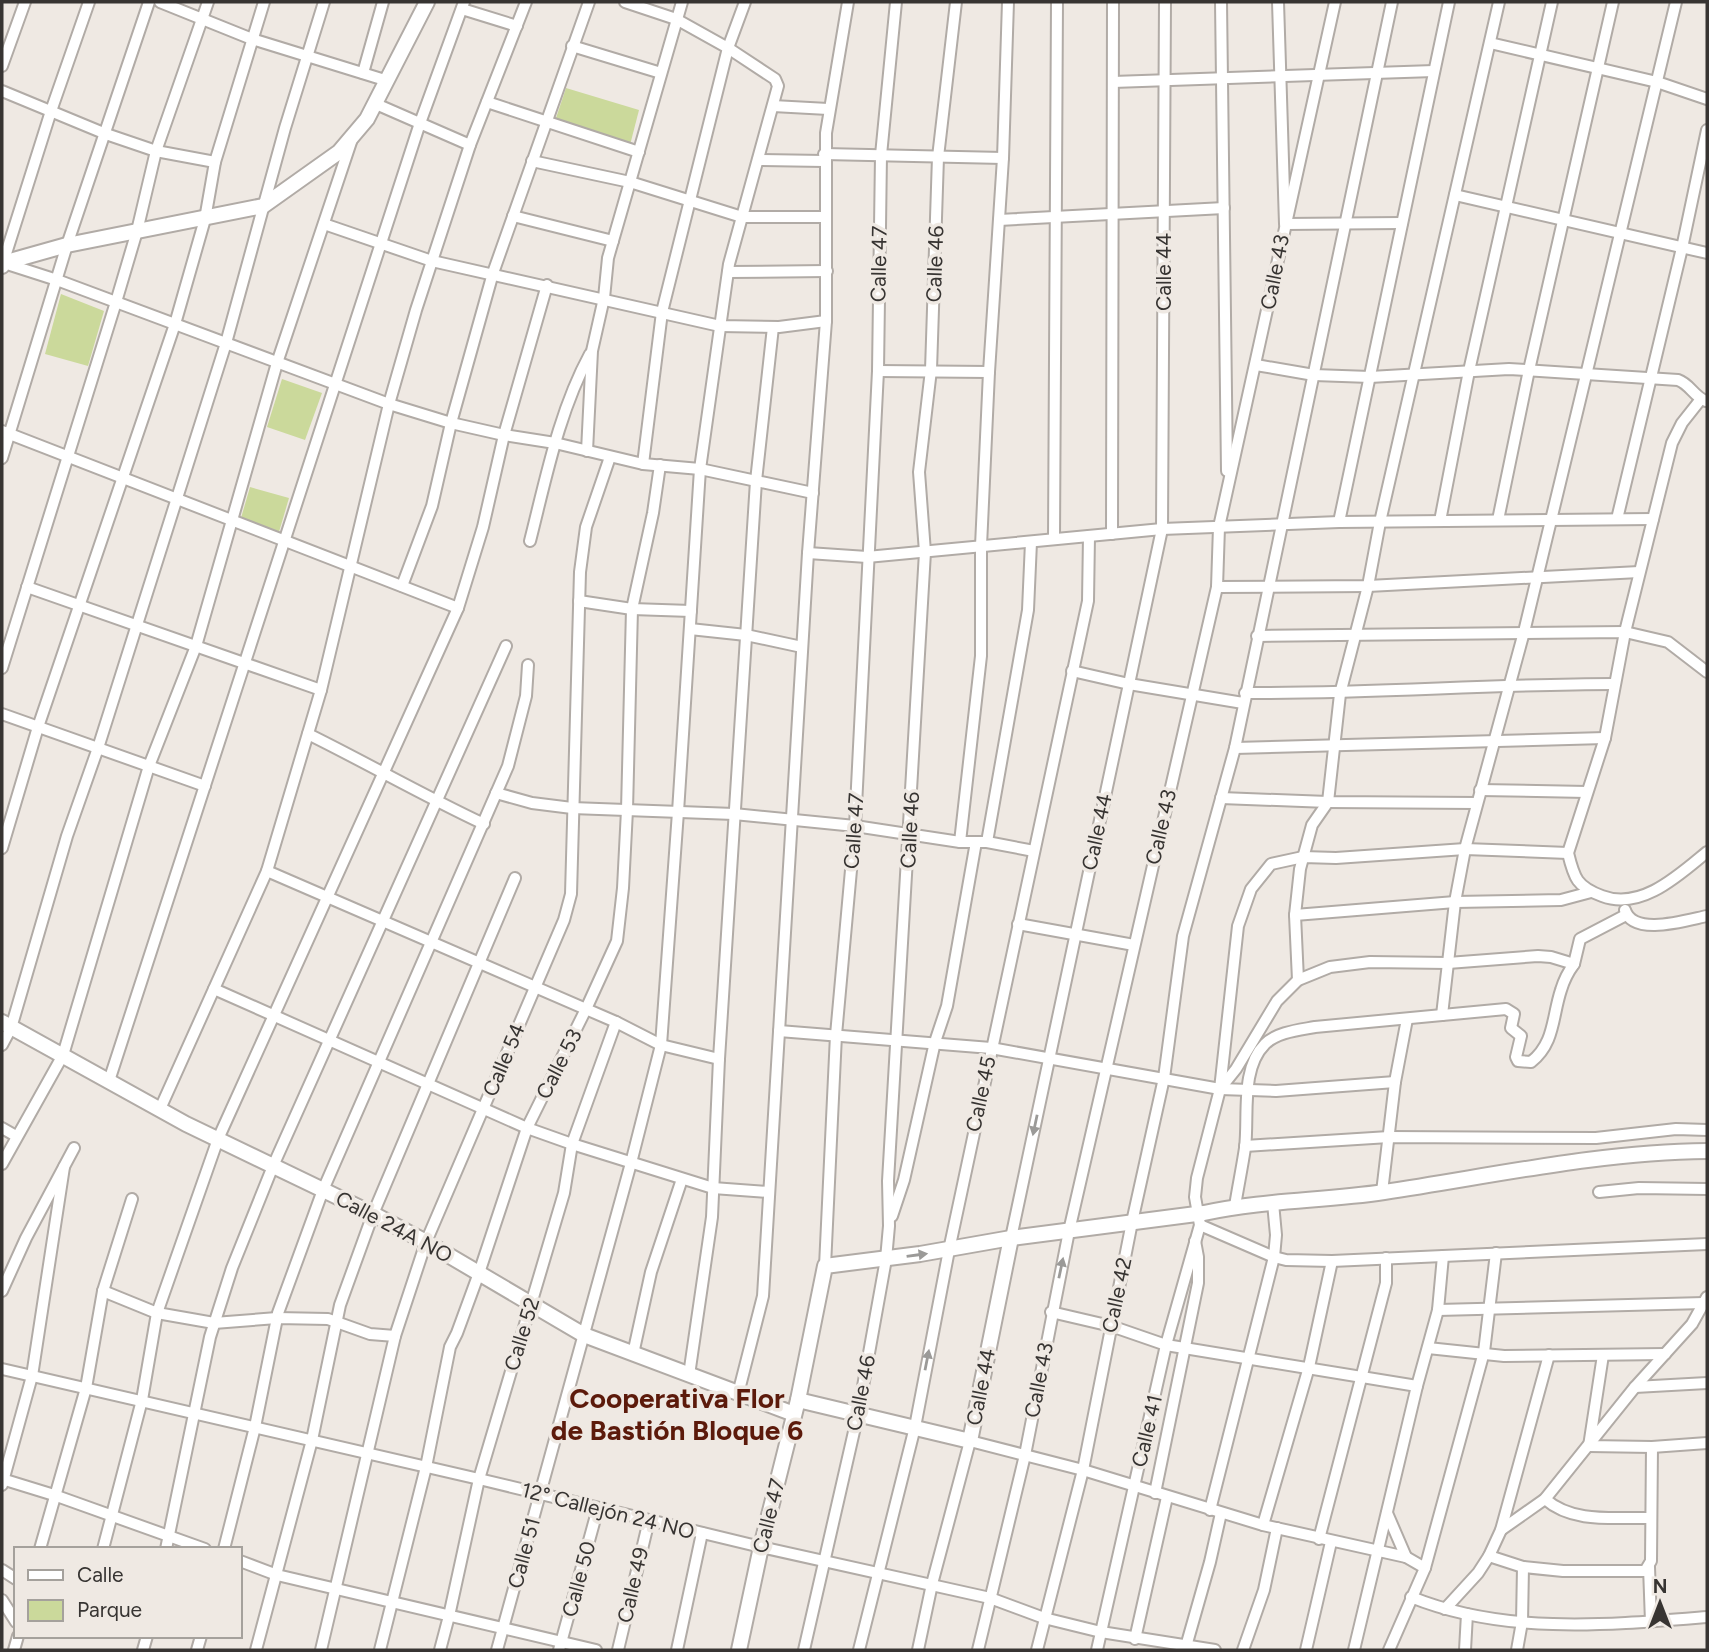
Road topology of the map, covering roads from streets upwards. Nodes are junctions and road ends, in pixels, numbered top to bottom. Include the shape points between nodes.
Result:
1 (25, 2) edge
2 (89, 2) edge
3 (149, 2) edge
4 (160, 2) edge
5 (208, 2) edge
6 (264, 2) edge
7 (324, 2) edge
8 (383, 2) edge
9 (427, 2) edge
10 (526, 2) edge
11 (589, 2) edge
12 (625, 2) edge
13 (682, 2) edge
14 (745, 2) edge
15 (848, 2) edge
16 (896, 2) edge
17 (956, 2) edge
18 (1008, 2) edge
19 (1057, 2) edge
20 (1114, 2) edge
21 (1166, 2) edge
22 (1221, 2) edge
23 (1278, 2) edge
24 (1335, 2) edge
25 (1392, 2) edge
26 (1448, 2) edge
27 (1499, 2) edge
28 (1552, 2) edge
29 (1613, 2) edge
30 (1676, 2) edge
31 (463, 5) edge
32 (202, 19) junction
33 (676, 19) junction
34 (517, 26) junction
35 (252, 38) junction
36 (1490, 43) junction
37 (572, 46) junction
38 (728, 48) junction
39 (1540, 55) junction
40 (309, 57) junction
41 (2, 66) edge
42 (1598, 68) junction
43 (1434, 71) junction
44 (363, 73) junction
45 (662, 73) junction
46 (1377, 73) junction
47 (1320, 75) junction
48 (1281, 76) junction
49 (1222, 78) junction
50 (1165, 80) junction
51 (388, 81) junction
52 (1113, 82) junction
53 (1657, 82) junction
54 (2, 91) edge
55 (1707, 99) edge
56 (487, 102) junction
57 (376, 104) junction
58 (773, 106) junction
59 (828, 109) junction
60 (51, 111) junction
61 (420, 123) junction
62 (545, 123) junction
63 (1707, 130) edge
64 (106, 134) junction
65 (354, 135) junction
66 (470, 145) junction
67 (156, 151) junction
68 (639, 152) junction
69 (881, 155) junction
70 (824, 157) junction
71 (938, 157) junction
72 (1003, 158) junction
73 (758, 160) junction
74 (532, 161) junction
75 (215, 162) junction
76 (630, 182) junction
77 (1455, 194) junction
78 (690, 201) junction
79 (263, 206) junction
80 (1506, 207) junction
81 (1224, 208) junction
82 (1164, 211) junction
83 (1113, 214) junction
84 (513, 216) junction
85 (742, 217) junction
86 (826, 217) junction
87 (1056, 217) junction
88 (205, 219) junction
89 (999, 220) junction
90 (1563, 220) junction
91 (1402, 223) junction
92 (324, 224) junction
93 (1285, 224) junction
94 (1345, 224) junction
95 (137, 231) junction
96 (1621, 234) junction
97 (613, 241) junction
98 (382, 243) junction
99 (67, 245) junction
100 (1682, 248) junction
101 (1707, 253) edge
102 (432, 261) junction
103 (2, 264) edge
104 (827, 271) junction
105 (728, 272) junction
106 (493, 273) junction
107 (57, 280) junction
108 (547, 285) junction
109 (604, 298) junction
110 (116, 302) junction
111 (662, 312) junction
112 (826, 321) junction
113 (175, 324) junction
114 (720, 326) junction
115 (773, 327) junction
116 (226, 343) junction
117 (592, 351) junction
118 (277, 363) junction
119 (1256, 365) junction
120 (931, 370) junction
121 (1529, 370) junction
122 (878, 371) junction
123 (1469, 371) junction
124 (989, 372) junction
125 (1414, 374) junction
126 (1587, 374) junction
127 (1314, 375) junction
128 (1370, 377) junction
129 (1651, 378) junction
130 (337, 385) junction
131 (1704, 400) edge
132 (388, 404) junction
133 (451, 423) junction
134 (5, 433) edge
135 (504, 435) junction
136 (555, 443) junction
137 (587, 451) junction
138 (68, 457) junction
139 (610, 457) junction
140 (2, 458) edge
141 (643, 464) junction
142 (660, 465) junction
143 (699, 469) junction
144 (122, 478) junction
145 (756, 481) junction
146 (1228, 490) junction
147 (813, 493) junction
148 (176, 499) junction
149 (1617, 519) junction
150 (1653, 519) junction
151 (1498, 520) junction
152 (1551, 520) junction
153 (232, 521) junction
154 (1440, 521) junction
155 (1380, 522) junction
156 (1339, 523) junction
157 (1281, 525) junction
158 (1219, 527) junction
159 (1162, 529) junction
160 (1112, 534) junction
161 (1088, 536) junction
162 (1055, 539) junction
163 (286, 541) junction
164 (530, 541) dead end
165 (1031, 541) junction
166 (981, 546) junction
167 (925, 552) junction
168 (808, 553) junction
169 (867, 557) junction
170 (350, 566) junction
171 (1639, 572) junction
172 (1537, 576) junction
173 (1268, 585) junction
174 (402, 586) junction
175 (1368, 586) junction
176 (27, 587) junction
177 (1217, 587) junction
178 (579, 601) junction
179 (79, 605) junction
180 (457, 608) junction
181 (632, 609) junction
182 (691, 611) junction
183 (136, 625) junction
184 (690, 629) junction
185 (1524, 632) junction
186 (1625, 632) junction
187 (1357, 634) junction
188 (746, 635) junction
189 (1257, 636) junction
190 (195, 646) junction
191 (506, 646) dead end
192 (802, 647) junction
193 (246, 663) junction
194 (528, 664) dead end
195 (2, 668) edge
196 (1073, 671) junction
197 (1707, 672) edge
198 (1129, 684) junction
199 (1510, 684) junction
200 (1614, 684) junction
201 (321, 690) junction
202 (1192, 694) junction
203 (1339, 694) junction
204 (1244, 698) junction
205 (2, 714) edge
206 (38, 727) junction
207 (308, 734) junction
208 (1605, 738) junction
209 (1495, 742) junction
210 (1333, 745) junction
211 (97, 748) junction
212 (1235, 748) junction
213 (149, 766) junction
214 (384, 772) junction
215 (205, 786) junction
216 (1480, 789) junction
217 (1587, 792) junction
218 (496, 793) junction
219 (1221, 798) junction
220 (435, 801) junction
221 (1328, 802) junction
222 (1477, 803) junction
223 (572, 808) junction
224 (627, 810) junction
225 (678, 812) junction
226 (734, 814) junction
227 (792, 821) junction
228 (484, 824) junction
229 (855, 826) junction
230 (910, 834) junction
231 (960, 842) junction
232 (981, 842) junction
233 (2, 848) edge
234 (1465, 849) junction
235 (1034, 851) junction
236 (1707, 852) edge
237 (1568, 853) junction
238 (1303, 857) junction
239 (267, 871) junction
240 (515, 878) dead end
241 (1591, 892) junction
242 (327, 897) junction
243 (1624, 901) junction
244 (1455, 902) junction
245 (1295, 915) junction
246 (1626, 915) junction
247 (1707, 916) edge
248 (383, 921) junction
249 (1018, 925) junction
250 (1075, 935) junction
251 (431, 942) junction
252 (1134, 945) junction
253 (479, 963) junction
254 (1448, 963) junction
255 (1574, 964) junction
256 (1298, 980) junction
257 (535, 987) junction
258 (214, 989) junction
259 (586, 1009) junction
260 (1442, 1015) junction
261 (274, 1016) junction
262 (1407, 1019) junction
263 (616, 1021) junction
264 (6, 1025) edge
265 (779, 1031) junction
266 (836, 1035) junction
267 (898, 1039) junction
268 (329, 1040) junction
269 (935, 1042) junction
270 (2, 1045) edge
271 (661, 1045) junction
272 (991, 1048) junction
273 (63, 1055) junction
274 (1049, 1058) junction
275 (719, 1059) junction
276 (378, 1062) junction
277 (1106, 1067) junction
278 (1164, 1078) junction
279 (109, 1081) junction
280 (1395, 1082) junction
281 (428, 1084) junction
282 (1220, 1089) junction
283 (1248, 1091) junction
284 (483, 1108) junction
285 (160, 1109) junction
286 (2, 1128) edge
287 (527, 1128) junction
288 (1707, 1130) edge
289 (16, 1136) junction
290 (1389, 1138) junction
291 (218, 1139) junction
292 (572, 1144) junction
293 (1245, 1146) junction
294 (74, 1148) dead end
295 (1707, 1151) edge
296 (631, 1163) junction
297 (2, 1164) edge
298 (273, 1166) junction
299 (64, 1167) junction
300 (682, 1179) junction
301 (713, 1188) junction
302 (323, 1189) junction
303 (1707, 1189) edge
304 (769, 1192) junction
305 (1382, 1192) junction
306 (1599, 1192) dead end
307 (132, 1199) dead end
308 (1273, 1203) junction
309 (1235, 1206) junction
310 (373, 1214) junction
311 (1199, 1220) junction
312 (1132, 1222) junction
313 (889, 1226) junction
314 (1069, 1231) junction
315 (1011, 1238) junction
316 (1195, 1241) junction
317 (426, 1242) junction
318 (1707, 1244) edge
319 (948, 1250) junction
320 (1496, 1253) junction
321 (1443, 1255) junction
322 (1275, 1257) junction
323 (1386, 1258) junction
324 (886, 1259) junction
325 (1332, 1261) junction
326 (825, 1266) junction
327 (479, 1273) junction
328 (2, 1291) edge
329 (103, 1292) junction
330 (1706, 1300) edge
331 (531, 1304) junction
332 (1487, 1309) junction
333 (1438, 1310) junction
334 (1051, 1312) junction
335 (157, 1313) junction
336 (277, 1318) junction
337 (337, 1322) junction
338 (214, 1323) junction
339 (1111, 1326) junction
340 (584, 1335) junction
341 (395, 1336) junction
342 (1166, 1345) junction
343 (1186, 1347) junction
344 (1428, 1348) junction
345 (1484, 1352) junction
346 (633, 1354) junction
347 (1665, 1354) junction
348 (1604, 1355) junction
349 (1549, 1356) junction
350 (1248, 1358) junction
351 (1309, 1367) junction
352 (2, 1369) edge
353 (689, 1375) junction
354 (32, 1376) junction
355 (1362, 1376) junction
356 (1707, 1383) edge
357 (1417, 1386) junction
358 (1635, 1387) junction
359 (86, 1388) junction
360 (738, 1394) junction
361 (142, 1401) junction
362 (796, 1407) junction
363 (195, 1413) junction
364 (858, 1414) junction
365 (255, 1427) junction
366 (915, 1427) junction
367 (312, 1440) junction
368 (970, 1441) junction
369 (1707, 1443) edge
370 (1589, 1446) junction
371 (1652, 1447) junction
372 (368, 1453) junction
373 (1025, 1455) junction
374 (426, 1467) junction
375 (1083, 1470) junction
376 (479, 1479) junction
377 (2, 1481) edge
378 (1134, 1487) junction
379 (1155, 1493) junction
380 (540, 1494) junction
381 (54, 1495) junction
382 (1167, 1497) junction
383 (1545, 1499) junction
384 (598, 1508) junction
385 (1215, 1511) junction
386 (1387, 1513) junction
387 (113, 1516) junction
388 (1651, 1518) junction
389 (649, 1520) junction
390 (1263, 1525) junction
391 (1277, 1528) junction
392 (1501, 1530) junction
393 (702, 1533) junction
394 (169, 1536) junction
395 (1319, 1539) junction
396 (1331, 1542) junction
397 (41, 1547) edge
398 (104, 1547) edge
399 (166, 1547) edge
400 (199, 1547) edge
401 (225, 1547) edge
402 (761, 1547) junction
403 (1379, 1549) junction
404 (1489, 1556) junction
405 (1406, 1557) junction
406 (824, 1561) junction
407 (242, 1562) edge
408 (1523, 1567) junction
409 (1649, 1567) junction
410 (1424, 1568) junction
411 (879, 1573) junction
412 (277, 1575) junction
413 (932, 1584) junction
414 (334, 1588) junction
415 (1411, 1597) junction
416 (990, 1598) junction
417 (2, 1600) edge
418 (391, 1602) junction
419 (1445, 1609) junction
420 (1467, 1614) junction
421 (449, 1616) junction
422 (1707, 1617) edge
423 (1044, 1618) junction
424 (14, 1619) edge
425 (1521, 1622) junction
426 (1651, 1622) junction
427 (503, 1628) junction
428 (1101, 1632) junction
429 (1135, 1639) junction
430 (560, 1646) edge
431 (1185, 1648) edge
432 (256, 1650) edge
433 (321, 1650) edge
434 (380, 1650) edge
435 (440, 1650) edge
436 (497, 1650) edge
437 (596, 1650) edge
438 (618, 1650) edge
439 (677, 1650) edge
440 (739, 1650) edge
441 (804, 1650) edge
442 (859, 1650) edge
443 (918, 1650) edge
444 (978, 1650) edge
445 (1037, 1650) edge
446 (1097, 1650) edge
447 (1214, 1650) edge
448 (1243, 1650) edge
449 (1306, 1650) edge
450 (1354, 1650) edge
451 (1389, 1650) edge
452 (1465, 1650) edge
453 (1517, 1650) edge

1 - 41 street
2 - 60 street
3 - 64 street
4 - 32 street
5 - 32 street
6 - 35 street
7 - 40 street
8 - 44 street
9 - 51 street
10 - 34 street
11 - 37 street
12 - 33 street
13 - 33 street
14 - 38 street
15 - 59 street
16 - 69 street, Calle 47
17 - 71 street, Calle 46
18 - 72 street
19 - 87 street
20 - 52 street
21 - 50 street, Calle 44
22 - 49 street
23 - 48 street
24 - 47 street, Calle 43
25 - 46 street, Calle 42
26 - 43 street
27 - 36 street
28 - 39 street
29 - 42 street
30 - 53 street
31 - 34 street
31 - 61 street
32 - 35 street
32 - 67 street
33 - 38 street
33 - 45 street
34 - 56 street
35 - 40 street
35 - 75 street
36 - 39 street
36 - 77 street
37 - 45 street
37 - 62 street
38 - 58 street via 775,79 778,86
38 - 78 street
39 - 42 street
39 - 80 street
40 - 44 street
40 - 79 street
42 - 53 street
42 - 90 street
43 - 46 street
43 - 91 street
44 - 51 street
45 - 68 street
46 - 47 street
46 - 94 street, Calle 42
47 - 48 street
47 - 93 street, Calle 43
48 - 49 street
48 - 93 street
49 - 50 street
49 - 81 street
50 - 52 street
50 - 82 street, Calle 44
51 - 57 street
52 - 83 street
53 - 55 street
53 - 96 street
54 - 60 street
56 - 62 street
56 - 66 street
57 - 61 street
57 - 65 street
58 - 59 street
58 - 73 street, Calle 51
59 - 70 street
60 - 64 street
60 - 103 street
61 - 66 street
61 - 98 street
62 - 68 street
62 - 74 street
63 - 100 street
64 - 67 street
64 - 99 street
65 - 79 street via 339,152
65 - 92 street
66 - 102 street
67 - 75 street
67 - 95 street
68 - 76 street
69 - 70 street
69 - 71 street
69 - 122 street, Calle 47
70 - 73 street
70 - 86 street
71 - 72 street
71 - 120 street, Calle 46
72 - 89 street
73 - 85 street, Calle 51
74 - 76 street
74 - 84 street
75 - 88 street
76 - 78 street
76 - 97 street
77 - 80 street
77 - 125 street
78 - 85 street
78 - 111 street
79 - 88 street
79 - 116 street
80 - 90 street
80 - 123 street
81 - 82 street
81 - 146 street
82 - 83 street
82 - 159 street, Calle 44
83 - 87 street
83 - 160 street
84 - 97 street
84 - 106 street
85 - 86 street
85 - 105 street, Calle 51
86 - 104 street
87 - 89 street
87 - 162 street
88 - 95 street
88 - 113 street
89 - 124 street
90 - 96 street
90 - 121 street
91 - 94 street
91 - 128 street
92 - 98 street
92 - 118 street
93 - 94 street
93 - 119 street, Calle 43
94 - 127 street, Calle 42
95 - 99 street
95 - 110 street
96 - 100 street
96 - 126 street
97 - 109 street
98 - 102 street
98 - 130 street
99 - 103 street
99 - 107 street
100 - 101 street
100 - 129 street
102 - 106 street
102 - 132 street
103 - 107 street
104 - 105 street
104 - 112 street
105 - 114 street, Calle 51
106 - 108 street
106 - 133 street
107 - 110 street
107 - 134 street
108 - 109 street
108 - 135 street
109 - 111 street
109 - 117 street
110 - 113 street
110 - 138 street
111 - 114 street
111 - 141 street
112 - 115 street
112 - 147 street
113 - 116 street
113 - 144 street
114 - 115 street
114 - 143 street, Calle 51
115 - 145 street
116 - 118 street
116 - 148 street
117 - 136 street
117 - 137 street
118 - 130 street
118 - 153 street
119 - 127 street
119 - 146 street, Calle 43
120 - 122 street
120 - 124 street
120 - 167 street, Calle 46 via 919,472
121 - 123 street
121 - 126 street
121 - 151 street
122 - 169 street, Calle 47
123 - 125 street
123 - 154 street
124 - 166 street
125 - 128 street
125 - 155 street
126 - 129 street
126 - 152 street
127 - 128 street
127 - 157 street, Calle 42
128 - 156 street
129 - 131 street via 1686,383
129 - 149 street
130 - 132 street
130 - 163 street
131 - 150 street via 1682,422 1672,443
132 - 133 street
132 - 170 street
133 - 135 street
133 - 174 street via 432,506
134 - 138 street
134 - 140 street
135 - 136 street
135 - 180 street via 483,527
136 - 137 street
136 - 164 street
137 - 139 street
138 - 144 street
138 - 176 street
139 - 141 street
139 - 178 street, Calle 54 via 586,527
141 - 142 street
142 - 143 street
142 - 181 street, Calle 53
143 - 145 street
143 - 182 street, Calle 51
144 - 148 street
144 - 179 street
145 - 147 street
145 - 188 street
146 - 158 street, Calle 43
147 - 168 street
148 - 153 street
148 - 183 street
149 - 150 street
149 - 152 street
150 - 171 street
151 - 152 street
151 - 154 street
152 - 172 street
153 - 163 street
153 - 190 street
154 - 155 street
155 - 156 street
155 - 175 street
156 - 157 street
157 - 158 street
157 - 173 street, Calle 42
158 - 159 street
158 - 177 street, Calle 43
159 - 160 street
159 - 198 street, Calle 44
160 - 161 street
161 - 162 street
161 - 196 street, Calle 45 via 1088,601
162 - 165 street
163 - 170 street
163 - 193 street
165 - 166 street
165 - 232 street via 1028,610
166 - 167 street
166 - 231 street via 981,656
167 - 169 street
167 - 230 street, Calle 46
168 - 169 street
168 - 192 street
169 - 229 street, Calle 47
170 - 174 street
170 - 201 street
171 - 172 street
171 - 186 street
172 - 175 street
172 - 185 street
173 - 175 street
173 - 177 street
173 - 189 street, Calle 42
174 - 180 street
175 - 187 street
176 - 179 street
176 - 195 street
177 - 202 street, Calle 43
178 - 181 street
178 - 223 street, Calle 54
179 - 183 street
179 - 206 street
180 - 214 street
181 - 182 street
181 - 224 street, Calle 53
182 - 184 street, Calle 51
183 - 190 street
183 - 211 street
184 - 188 street
184 - 225 street, Calle 51
185 - 186 street
185 - 187 street
185 - 199 street
186 - 197 street via 1668,642
186 - 200 street
187 - 189 street
187 - 203 street
188 - 192 street
188 - 226 street
189 - 204 street, Calle 42
190 - 193 street
190 - 213 street
191 - 220 street
192 - 227 street
193 - 201 street
193 - 215 street
194 - 218 street via 523,708
196 - 198 street
196 - 235 street, Calle 45
198 - 202 street
198 - 250 street, Calle 44
199 - 200 street
199 - 203 street
199 - 209 street
200 - 208 street
201 - 207 street
202 - 204 street
202 - 252 street, Calle 43
203 - 204 street
203 - 210 street
204 - 212 street, Calle 42
205 - 206 street
206 - 211 street
206 - 233 street
207 - 214 street
207 - 239 street
208 - 209 street
208 - 217 street
209 - 210 street
209 - 216 street
210 - 212 street
210 - 221 street
211 - 213 street
211 - 264 street
212 - 219 street, Calle 42
213 - 215 street
213 - 273 street
214 - 220 street
214 - 242 street
215 - 279 street
216 - 217 street
216 - 222 street
217 - 237 street
218 - 223 street
218 - 228 street
219 - 221 street
219 - 278 street, Calle 42 via 1183,936
220 - 228 street
220 - 248 street
221 - 222 street
221 - 238 street via 1312,825
222 - 234 street
223 - 224 street
223 - 257 street, Calle 54 via 571,894
224 - 225 street
224 - 259 street, Calle 53 via 617,941
225 - 226 street
225 - 271 street, Calle 51
226 - 227 street
226 - 275 street
227 - 229 street
227 - 265 street
228 - 251 street
229 - 230 street
229 - 266 street, Calle 47
230 - 231 street
230 - 267 street, Calle 46
231 - 232 street
232 - 235 street
232 - 269 street via 947,1006
234 - 237 street
234 - 238 street
234 - 244 street
235 - 249 street, Calle 45
236 - 243 street via 1661,886
237 - 241 street via 1580,885
238 - 245 street
238 - 282 street via 1271,864 1251,889 1238,926
239 - 242 street
239 - 258 street
240 - 253 street
241 - 243 street
241 - 244 street via 1561,900
242 - 248 street
242 - 261 street
243 - 246 street
244 - 245 street
244 - 254 street
245 - 256 street
246 - 247 street via 1645,925
246 - 255 street via 1580,939
248 - 251 street
248 - 268 street
249 - 250 street
249 - 272 street, Calle 45
250 - 252 street
250 - 274 street, Calle 44
251 - 253 street
251 - 276 street
252 - 277 street, Calle 43
253 - 257 street
253 - 281 street
254 - 255 street via 1538,956
254 - 256 street via 1370,962 1330,967
254 - 260 street
255 - 260 street via 1560,990 1546,1047 1531,1062 1516,1058 1521,1036 1511,1028 1511,1010
256 - 282 street via 1277,1001
257 - 259 street
257 - 284 street, Calle 54
258 - 261 street
258 - 285 street
259 - 263 street
259 - 287 street, Calle 53
260 - 262 street
261 - 268 street
261 - 291 street
262 - 280 street
262 - 283 street via 1284,1033 1271,1039 1257,1056
263 - 271 street
263 - 292 street, Calle 52
264 - 270 street
264 - 273 street, Calle 24A NO
265 - 266 street
265 - 304 street
266 - 267 street
266 - 326 street, Calle 47
267 - 269 street
267 - 313 street, Calle 46
268 - 276 street
268 - 298 street
269 - 272 street
269 - 313 street
271 - 275 street
271 - 296 street, Calle 51
272 - 274 street
272 - 319 street, Calle 45
273 - 279 street, Calle 24A NO
273 - 289 street
274 - 277 street
274 -> 315 street, Calle 44
275 - 301 street
276 - 281 street
276 - 302 street
277 - 278 street
277 - 314 street, Calle 43
278 - 282 street
278 - 312 street, Calle 42
279 - 285 street, Calle 24A NO
280 - 283 street
280 - 290 street
281 - 284 street
281 - 310 street
282 - 283 street
282 - 311 street, Calle 41 via 1197,1178
283 - 293 street
284 - 287 street
284 - 317 street, Calle 54
285 - 291 street, Calle 24A NO
286 - 289 street
287 - 292 street
287 - 327 street, Calle 53
288 - 290 street via 1596,1138
289 - 297 street
290 - 293 street
290 - 305 street
291 - 298 street, Calle 24A NO
291 - 335 street
292 - 296 street
292 - 331 street, Calle 52 via 564,1193
293 - 309 street
294 - 299 street
295 - 305 street via 1524,1168
296 - 300 street
296 - 340 street, Calle 51
298 - 302 street, Calle 24A NO
298 - 338 street
299 - 328 street
299 - 354 street
300 - 301 street
300 - 346 street via 650,1272
301 - 304 street
301 - 353 street
302 - 310 street, Calle 24A NO
302 - 336 street
303 - 306 street
304 - 360 street via 763,1296
305 - 308 street
307 - 329 street
308 - 309 street
308 - 322 street
309 - 311 street
310 - 317 street, Calle 24A NO
310 - 337 street
311 - 312 street
311 - 316 street, Calle 41
311 - 322 street
312 - 314 street
312 - 339 street, Calle 42
313 - 324 street, Calle 46
314 - 315 street
334 -> 314 street, Calle 43
315 - 319 street
315 - 368 street, Calle 44
316 - 342 street, Calle 41
316 - 343 street via 1198,1283
317 - 327 street, Calle 24A NO
317 - 341 street, Calle 54
318 - 320 street
324 -> 319 street
366 -> 319 street, Calle 45
320 - 321 street
320 - 332 street
321 - 323 street
321 - 333 street
322 - 325 street
322 - 350 street
323 - 325 street
323 - 355 street via 1386,1283
324 - 326 street
324 - 364 street, Calle 46
325 - 351 street
326 - 362 street, Calle 47
327 - 331 street, Calle 24A NO
327 - 374 street, Calle 53 via 450,1347
329 - 335 street
329 - 359 street
330 - 332 street
330 - 347 street
331 - 340 street, Calle 24A NO
331 - 376 street, Calle 52
332 - 333 street
332 - 345 street
333 - 344 street
334 - 339 street
334 - 373 street, Calle 43
335 - 338 street
335 - 361 street
336 - 337 street
336 - 338 street
336 - 365 street
337 - 341 street via 370,1334
337 - 367 street
338 - 363 street
339 - 342 street
339 - 375 street, Calle 42
340 - 346 street, Calle 24A NO
340 - 380 street, Calle 51
341 - 372 street, Calle 54
342 - 343 street
342 - 378 street, Calle 41
343 - 350 street
343 - 379 street
344 - 345 street
344 - 357 street
345 - 349 street
345 - 410 street
346 - 353 street, Calle 24A NO
347 - 348 street
347 - 358 street
348 - 349 street
348 - 370 street
349 - 392 street
350 - 351 street
350 - 385 street
351 - 355 street
351 - 390 street
352 - 354 street, 12° Callejón 24 NO
353 - 360 street, Calle 24A NO
354 - 359 street, 12° Callejón 24 NO
354 - 377 street
355 - 357 street
355 - 395 street
356 - 358 street
357 - 386 street
358 - 370 street
359 - 361 street, 12° Callejón 24 NO
359 - 381 street
360 - 362 street, Calle 24A NO
361 - 363 street, 12° Callejón 24 NO
361 - 387 street
362 - 364 street, Calle 24A NO
362 - 402 street, Calle 47
363 - 365 street, 12° Callejón 24 NO
363 - 394 street
364 - 366 street, Calle 24A NO
364 - 406 street, Calle 46
365 - 367 street, 12° Callejón 24 NO
365 - 401 street
366 - 368 street, Calle 24A NO
366 - 411 street, Calle 45
367 - 372 street, 12° Callejón 24 NO
367 - 412 street
368 - 373 street
368 - 413 street, Calle 44
369 - 371 street
370 - 371 street
370 - 383 street
371 - 388 street
372 - 374 street, 12° Callejón 24 NO
372 - 414 street, Calle 54
373 - 375 street
373 - 416 street, Calle 43
374 - 376 street, 12° Callejón 24 NO
374 - 418 street, Calle 53
375 - 378 street
375 - 423 street, Calle 42
376 - 380 street, 12° Callejón 24 NO
376 - 421 street, Calle 52
377 - 381 street
378 - 379 street
378 - 428 street, Calle 41
379 - 382 street
380 - 384 street, 12° Callejón 24 NO
380 - 427 street, Calle 51
381 - 387 street
381 - 397 street
382 - 385 street
382 - 429 street
383 - 388 street via 1573,1516
383 - 392 street
384 - 389 street, 12° Callejón 24 NO
384 - 430 street, Calle 50
385 - 390 street
385 - 431 street via 1210,1562
386 - 403 street
386 - 405 street
387 - 394 street
387 - 398 street
388 - 409 street
389 - 393 street, 12° Callejón 24 NO
389 - 438 street, Calle 49
390 - 391 street
391 - 395 street
391 - 448 street via 1264,1590
392 - 404 street
393 - 402 street, 12° Callejón 24 NO
393 - 439 street
394 - 399 street
394 - 400 street
395 - 396 street
396 - 403 street
396 - 449 street
402 - 406 street, 12° Callejón 24 NO
402 - 440 street, Calle 47
403 - 405 street
403 - 450 street
404 - 408 street
404 - 419 street
405 - 410 street
406 - 411 street, 12° Callejón 24 NO
406 - 441 street, Calle 46
407 - 412 street
408 - 409 street via 1634,1572
408 - 425 street
409 - 426 street
410 - 415 street
411 - 413 street, 12° Callejón 24 NO
411 - 442 street, Calle 45
412 - 414 street
412 - 432 street
413 - 416 street, 12° Callejón 24 NO
413 - 443 street, Calle 44
414 - 418 street
414 - 433 street, Calle 54
415 - 419 street
415 - 451 street
416 - 423 street, 12° Callejón 24 NO
416 - 444 street, Calle 43
417 - 424 street
418 - 421 street
418 - 434 street, Calle 53
419 - 420 street
420 - 425 street
420 - 452 street
421 - 427 street
421 - 435 street, Calle 52
422 - 426 street
423 - 428 street, 12° Callejón 24 NO
423 - 445 street, Calle 42
425 - 426 street
425 - 453 street
427 - 430 street
427 - 436 street, Calle 51
428 - 429 street, 12° Callejón 24 NO
428 - 446 street, Calle 41
429 - 431 street, 12° Callejón 24 NO
430 - 437 street
431 - 447 street, 12° Callejón 24 NO

